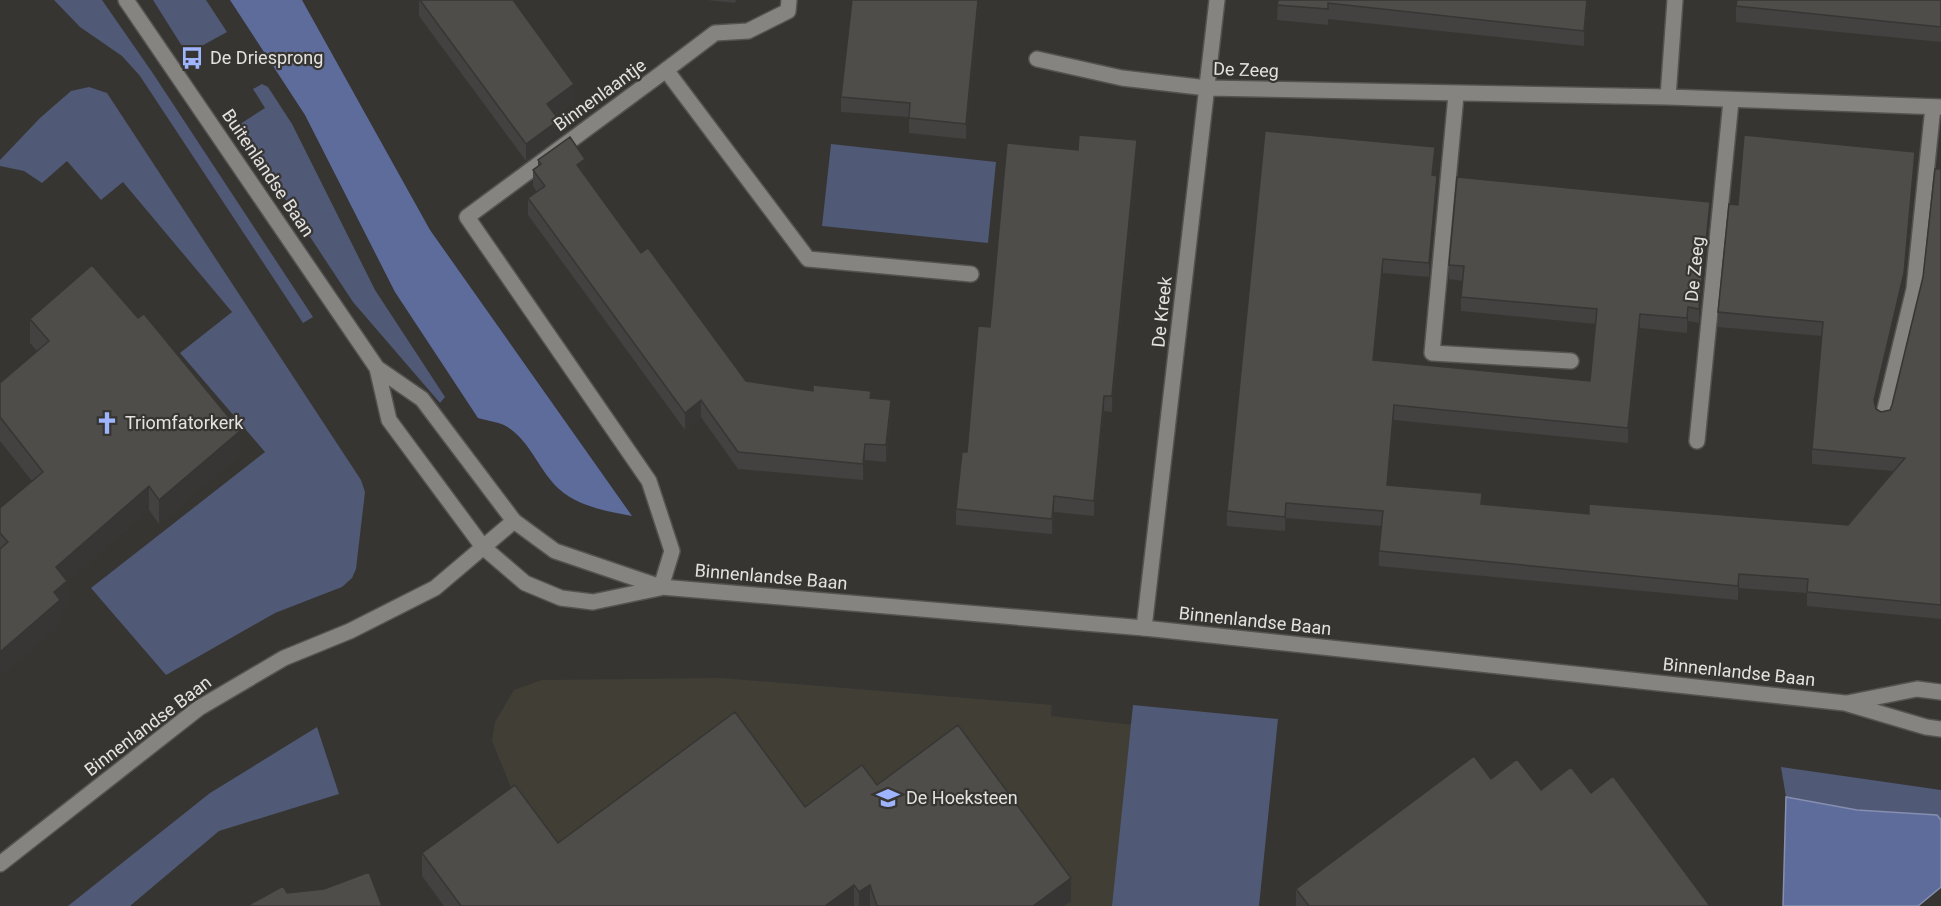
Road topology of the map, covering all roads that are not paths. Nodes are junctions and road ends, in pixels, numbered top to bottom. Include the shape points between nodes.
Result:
1 (126, 0) edge
2 (789, 0) edge
3 (1217, 0) edge
4 (1675, 0) edge
5 (1037, 59) dead end
6 (666, 70) junction
7 (1207, 88) junction
8 (1456, 95) junction
9 (1668, 97) junction
10 (1731, 101) junction
11 (1937, 107) edge
12 (971, 274) dead end
13 (1571, 361) dead end
14 (376, 368) junction
15 (1883, 417) edge
16 (1697, 441) dead end
17 (514, 521) junction
18 (483, 547) junction
19 (661, 587) junction
20 (1144, 628) junction
21 (1941, 692) edge
22 (1845, 703) junction
23 (1941, 729) edge
24 (0, 864) edge

1 - 14 street, Buitenlandse Baan
2 - 6 street via 788,10 748,31 715,33
3 - 7 street, De Kreek
4 - 9 street
5 - 7 street, De Zeeg via 1122,78
6 - 12 street, Binnenlaantje via 808,259
6 - 19 street, Binnenlaantje via 467,217 649,481 672,551
7 - 8 street, De Zeeg
7 - 20 street, De Kreek
8 - 9 street, De Zeeg
8 - 13 street via 1432,353
9 - 10 street, De Zeeg
10 - 11 street, De Zeeg
10 - 16 street, De Zeeg
11 - 15 street, De Zeeg via 1914,290
14 - 17 street, Buitenlandse Baan via 422,399
14 - 18 street, Buitenlandse Baan via 389,420
17 - 18 street, Binnenlandse Baan
17 - 19 street, Binnenlandse Baan via 555,551
18 - 19 street, Binnenlandse Baan via 525,582 561,598 592,602
18 - 24 street, Binnenlandse Baan via 435,588 350,631 284,658 199,708
19 - 20 street, Binnenlandse Baan
20 - 22 street, Binnenlandse Baan
21 - 22 street, Binnenlandse Baan via 1917,689
22 - 23 street, Binnenlandse Baan

